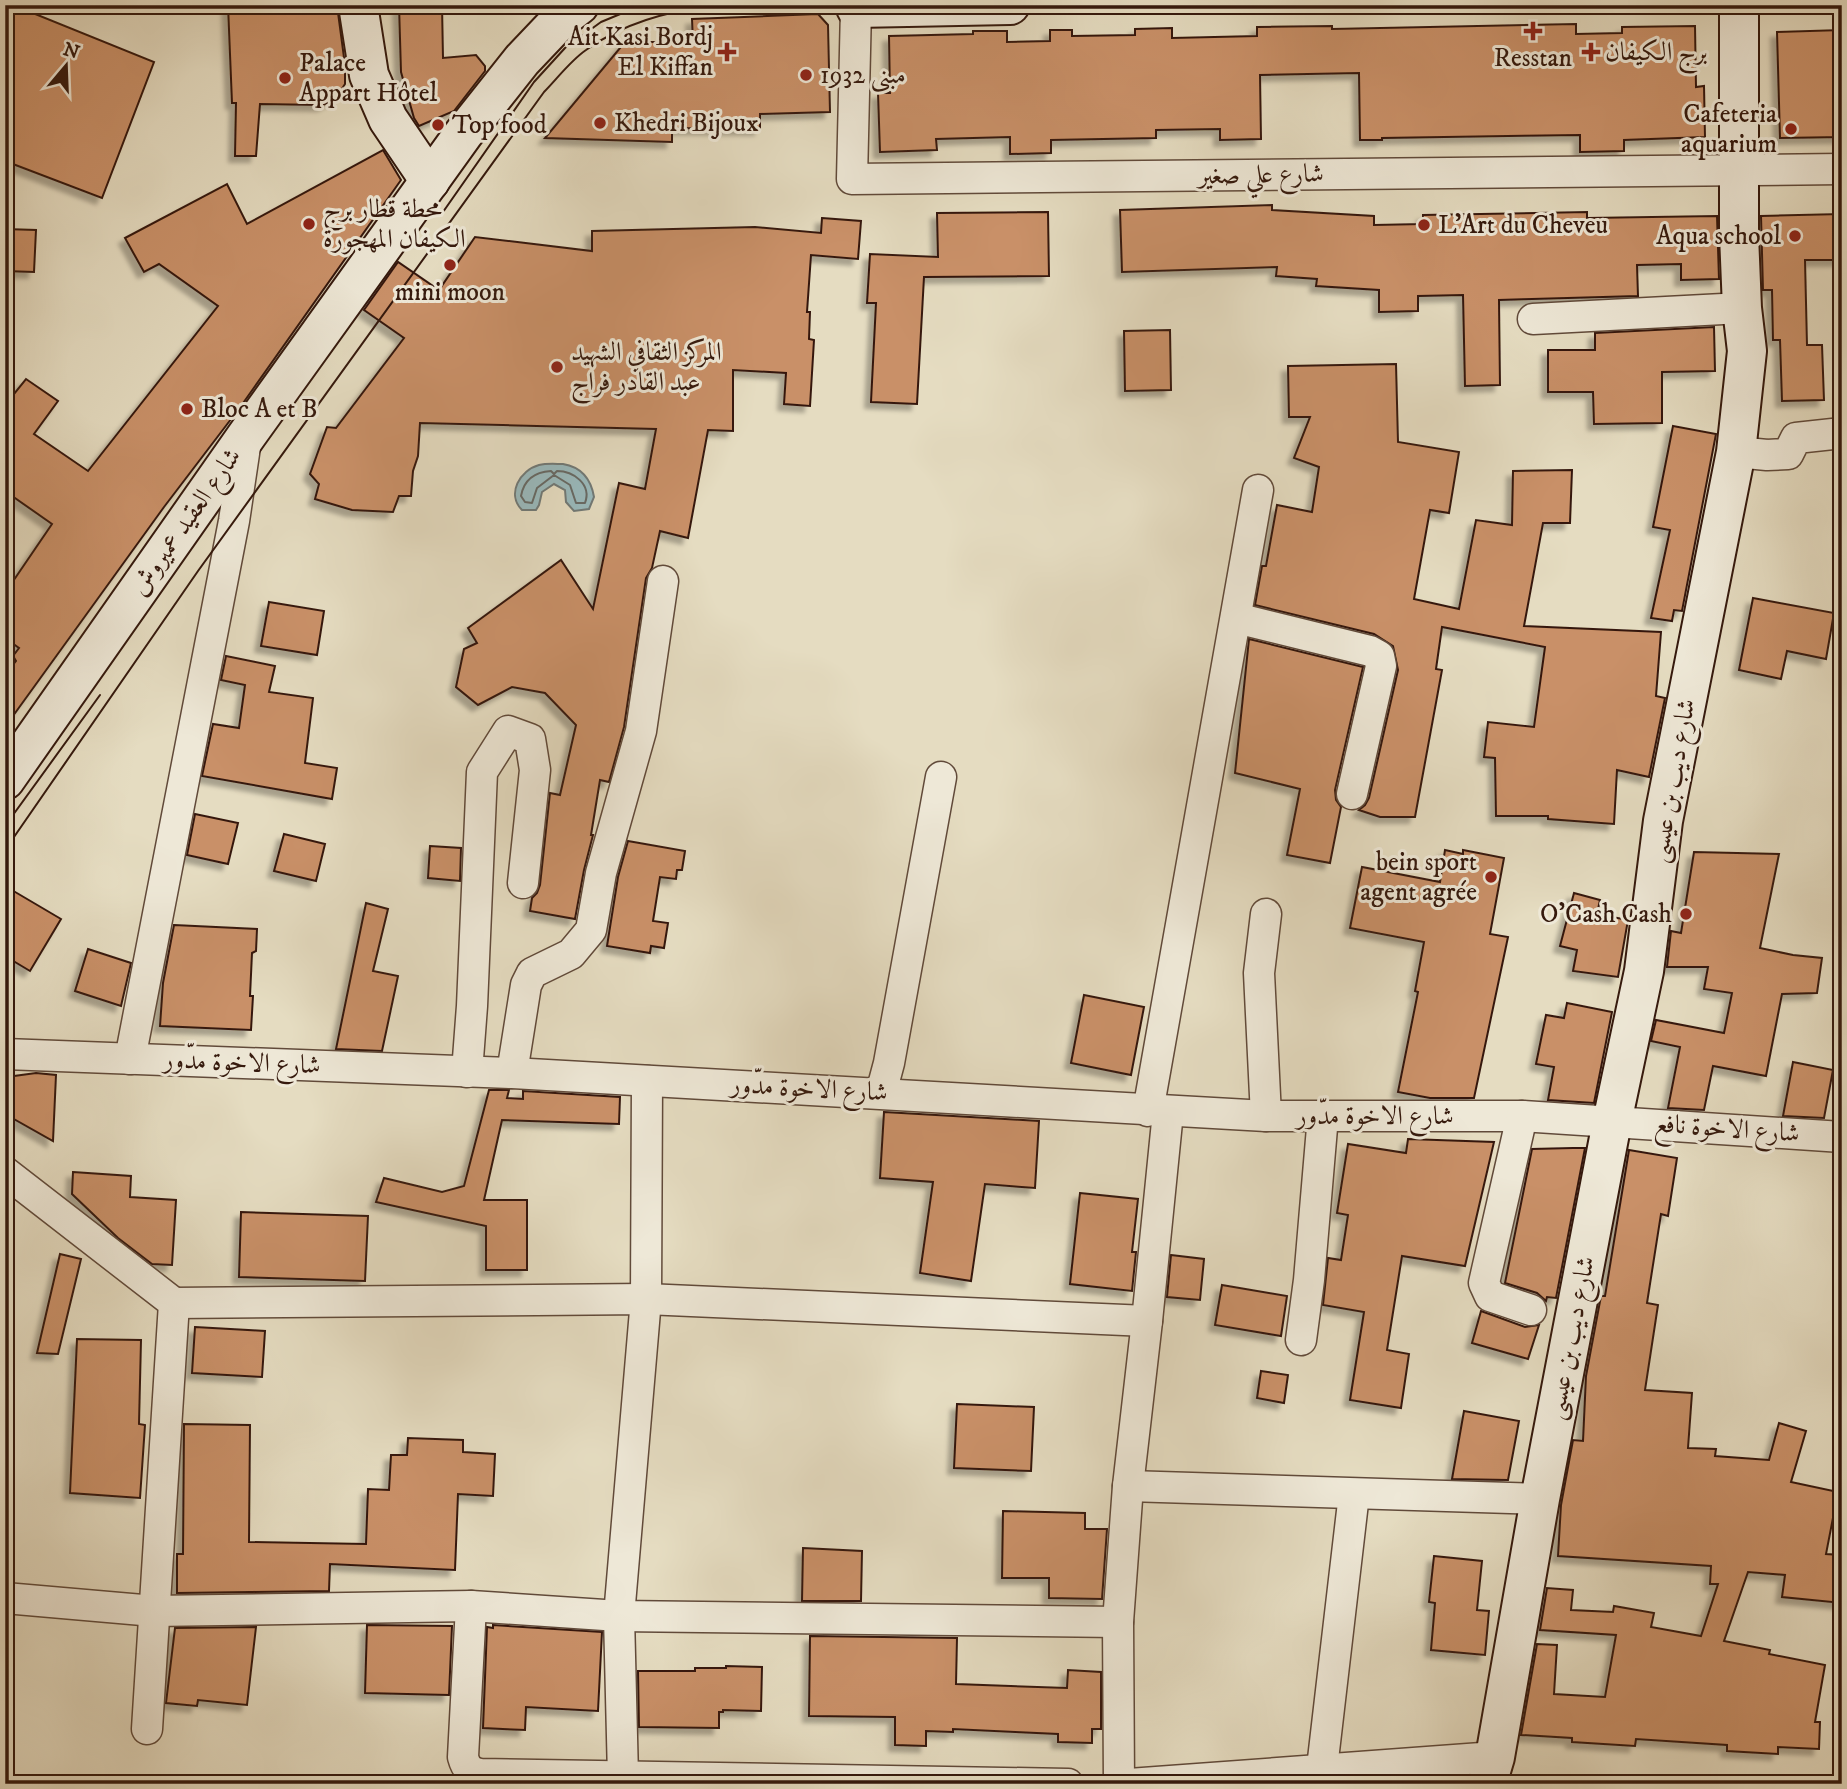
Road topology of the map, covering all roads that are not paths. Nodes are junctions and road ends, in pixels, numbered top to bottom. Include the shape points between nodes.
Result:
1 (358, 5) edge
2 (579, 5) edge
3 (1010, 5) edge
4 (1739, 5) edge
5 (856, 7) edge
6 (1842, 169) edge
7 (1739, 170) junction
8 (430, 181) junction
9 (1742, 308) junction
10 (1533, 319) dead end
11 (1842, 433) edge
12 (247, 435) junction
13 (1736, 452) junction
14 (1258, 491) dead end
15 (663, 581) dead end
16 (1236, 618) junction
17 (941, 777) dead end
18 (5, 780) edge
19 (1352, 794) dead end
20 (523, 883) dead end
21 (1266, 914) dead end
22 (5, 1054) edge
23 (130, 1059) junction
24 (467, 1072) junction
25 (512, 1073) junction
26 (646, 1081) junction
27 (881, 1093) junction
28 (1158, 1112) junction
29 (1266, 1116) junction
30 (1323, 1116) junction
31 (1522, 1116) junction
32 (1612, 1122) junction
33 (1842, 1137) edge
34 (5, 1172) edge
35 (646, 1299) junction
36 (174, 1303) junction
37 (1531, 1310) dead end
38 (1147, 1321) junction
39 (1301, 1340) dead end
40 (1128, 1486) junction
41 (1354, 1493) junction
42 (1540, 1499) junction
43 (5, 1598) edge
44 (471, 1606) junction
45 (154, 1611) junction
46 (619, 1616) junction
47 (1118, 1622) junction
48 (146, 1729) dead end
49 (1322, 1768) junction
50 (1493, 1775) edge
51 (623, 1777) junction
52 (1068, 1784) edge
53 (1119, 1784) edge
54 (1129, 1784) edge

1 - 8 street via 369,75 388,119
2 - 8 street, شارع العقيد عميروش via 522,60
3 - 5 street
4 - 7 street, شارع ديب بن عيسى
5 - 7 street, شارع علي صغير via 852,179
6 - 7 street, شارع علي صغير
7 - 9 street, شارع ديب بن عيسى
8 - 12 street, شارع العقيد عميروش
9 - 10 street
9 - 13 street, شارع ديب بن عيسى via 1747,351
11 - 13 street via 1796,438 1788,454
12 - 18 street, شارع العقيد عميروش
12 - 23 street
13 - 32 street, شارع ديب بن عيسى via 1666,807 1644,971
14 - 16 street
15 - 25 street via 641,731 601,873 591,930 571,954 532,972
16 - 19 street via 1379,656 1381,666
16 - 28 street
17 - 27 street
20 - 24 street via 535,770 530,739 508,731 482,772
21 - 29 street via 1259,973
22 - 23 street, شارع الاخوة مدّور
23 - 24 street, شارع الاخوة مدّور
24 - 25 street, شارع الاخوة مدّور
25 - 26 street, شارع الاخوة مدّور
26 - 27 street, شارع الاخوة مدّور
26 - 35 street
27 - 28 street, شارع الاخوة مدّور
28 - 29 street, شارع الاخوة مدّور
28 - 38 street
29 - 30 street, شارع الاخوة مدّور
30 - 31 street, شارع الاخوة مدّور
30 - 39 street
31 - 32 street, شارع الاخوة مدّور
31 - 37 street via 1484,1283 1490,1296
32 - 33 street, شارع الاخوة نافع
32 - 42 street, شارع ديب بن عيسى
34 - 36 street
35 - 36 street
35 - 38 street
35 - 46 street
36 - 45 street
38 - 40 street
40 - 41 street
40 - 47 street
41 - 42 street
41 - 49 street
42 - 50 street, شارع ديب بن عيسى
43 - 45 street
44 - 45 street
44 - 46 street
44 - 51 street via 465,1766 480,1774
45 - 48 street
46 - 47 street
46 - 51 street
47 - 53 street
49 - 50 street
49 - 54 street
51 - 52 street

